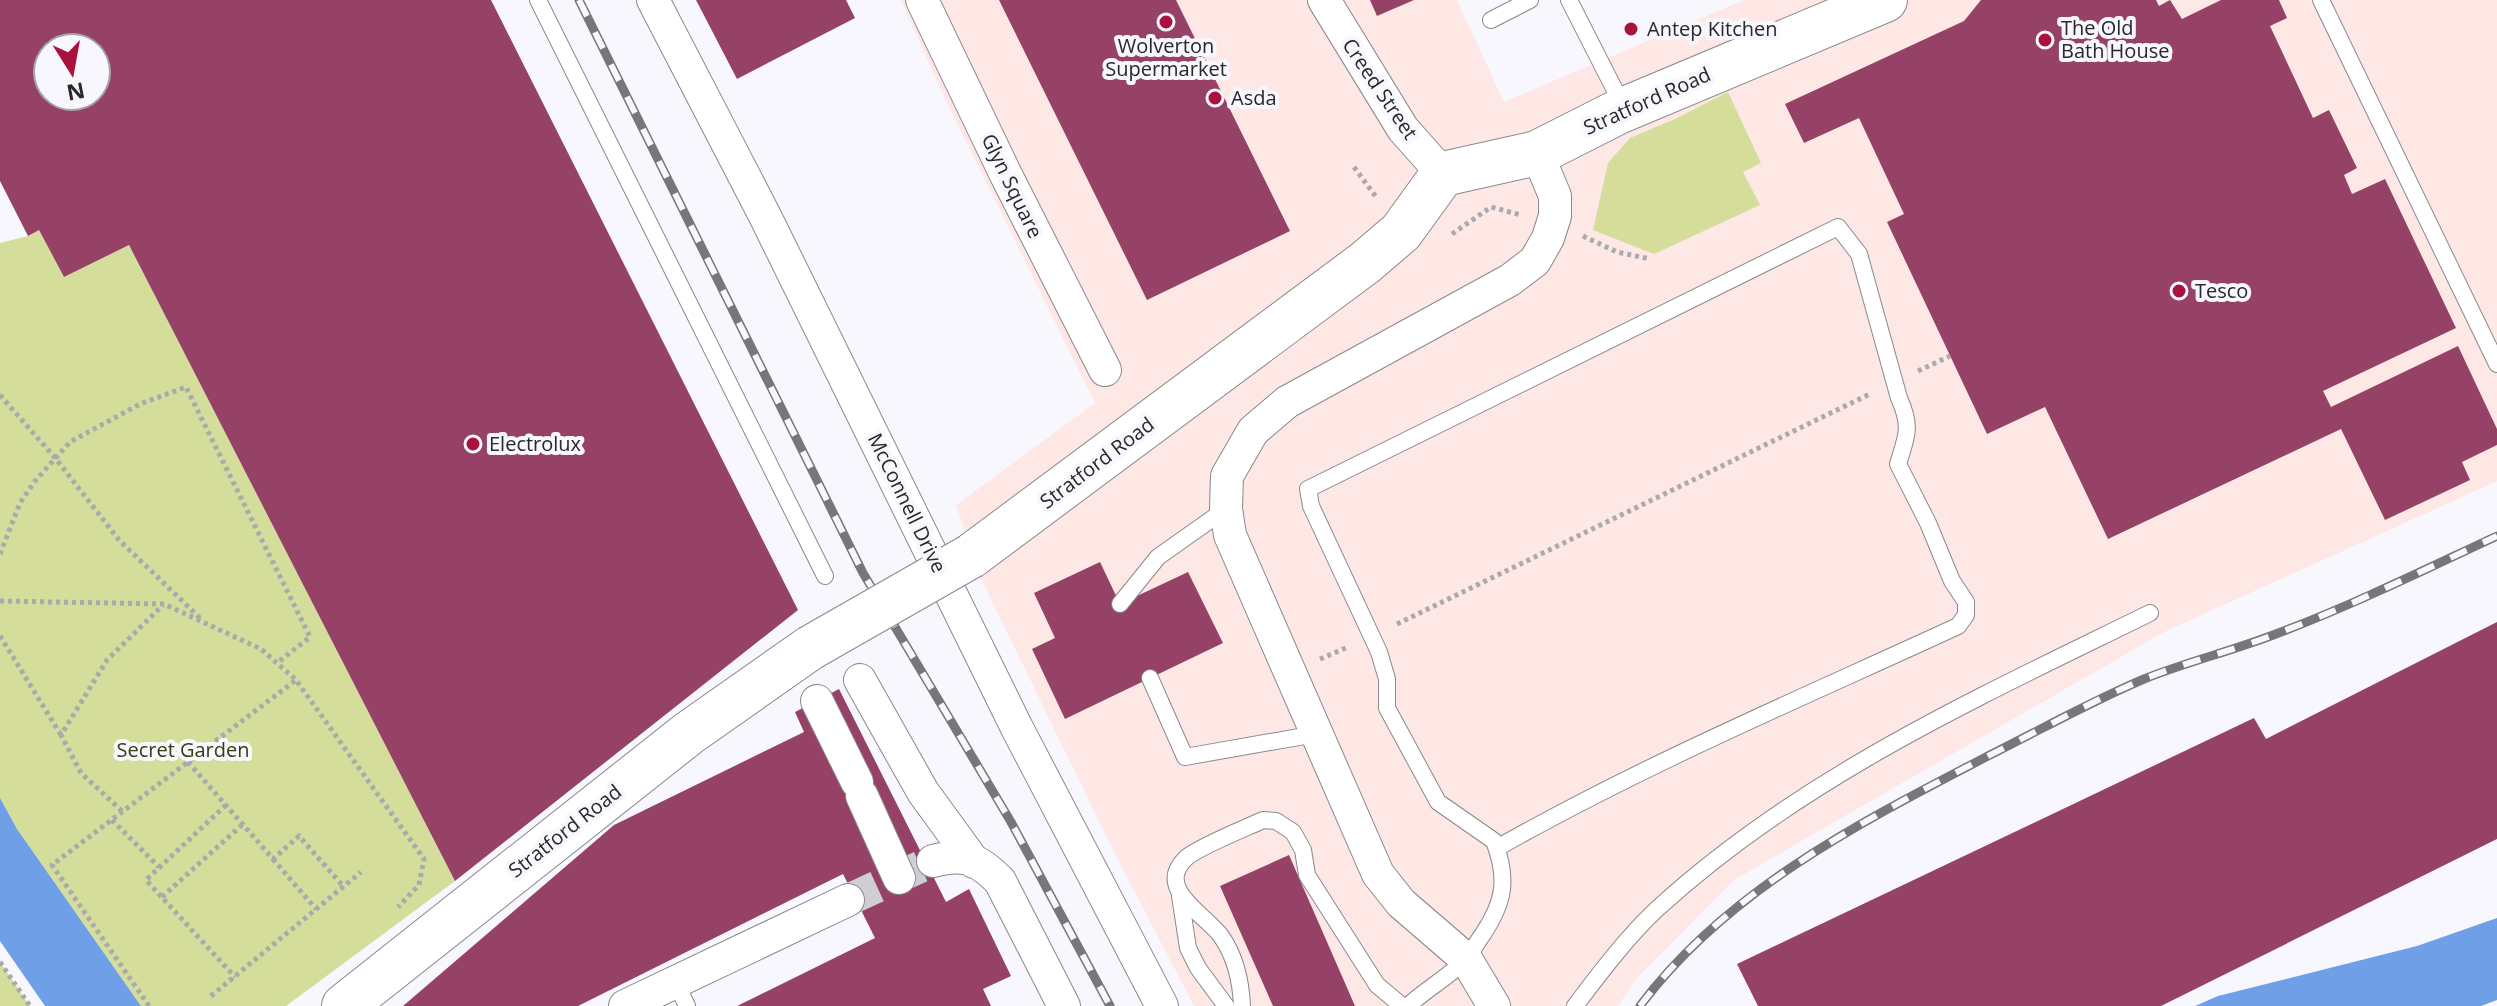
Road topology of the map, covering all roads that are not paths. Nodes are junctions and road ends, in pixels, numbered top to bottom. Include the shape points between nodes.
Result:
1 (538, 0) edge
2 (653, 0) edge
3 (922, 0) edge
4 (1324, 0) edge
5 (1530, 0) edge
6 (1569, 0) edge
7 (1885, 0) edge
8 (2321, 0) edge
9 (1491, 20) dead end
10 (1624, 109) junction
11 (1537, 153) junction
12 (1443, 174) junction
13 (2497, 364) edge
14 (1105, 370) dead end
15 (1226, 509) junction
16 (825, 576) dead end
17 (1120, 604) dead end
18 (2150, 613) dead end
19 (1150, 678) dead end
20 (860, 680) dead end
21 (817, 701) dead end
22 (1316, 734) junction
23 (1497, 848) junction
24 (933, 861) tunnel mouth
25 (974, 862) junction
26 (899, 878) dead end
27 (1179, 892) junction
28 (848, 900) tunnel mouth
29 (1466, 959) junction
30 (682, 994) edge
31 (344, 1006) edge
32 (625, 1006) edge
33 (1064, 1006) edge
34 (1162, 1006) edge
35 (1226, 1006) edge
36 (1242, 1006) edge
37 (1402, 1006) edge
38 (1408, 1006) edge
39 (1494, 1006) edge
40 (1575, 1006) edge

1 - 16 lane
2 - 34 street, McConnell Drive
3 - 14 street, Glyn Square
4 - 12 street, Creed Street via 1403,129
5 - 9 lane
6 - 10 lane
7 - 10 street, Stratford Road
8 - 13 lane
10 - 11 street, Stratford Road
11 - 12 street, Stratford Road
11 - 15 street via 1555,196 1553,224 1535,261 1510,280 1287,402 1253,431 1227,476
12 - 31 street, Stratford Road, bridge via 1401,232 1332,288 971,556 824,639 689,733
15 - 17 lane via 1158,557
15 - 22 street via 1230,535
18 - 40 lane via 1917,728 1770,817 1656,910
19 - 22 lane via 1185,757
20 - 25 street via 923,792
21 - 26 street
22 - 29 street via 1378,874 1401,903
23 - 23 lane via 1635,776 1958,626 1966,615 1966,602 1898,464 1909,433 1907,416 1859,254 1838,227 1308,489 1311,506 1372,636 1387,679 1387,708 1438,802
23 - 29 lane via 1503,862 1498,911
24 - 25 street via 954,855
25 - 33 street via 1000,881
27 - 35 lane via 1188,948
27 - 36 lane via 1230,951
27 - 37 lane via 1178,869 1188,856 1263,820 1276,821 1293,832 1307,875 1377,985
28 - 30 street
29 - 38 lane
29 - 39 street
30 - 32 street

